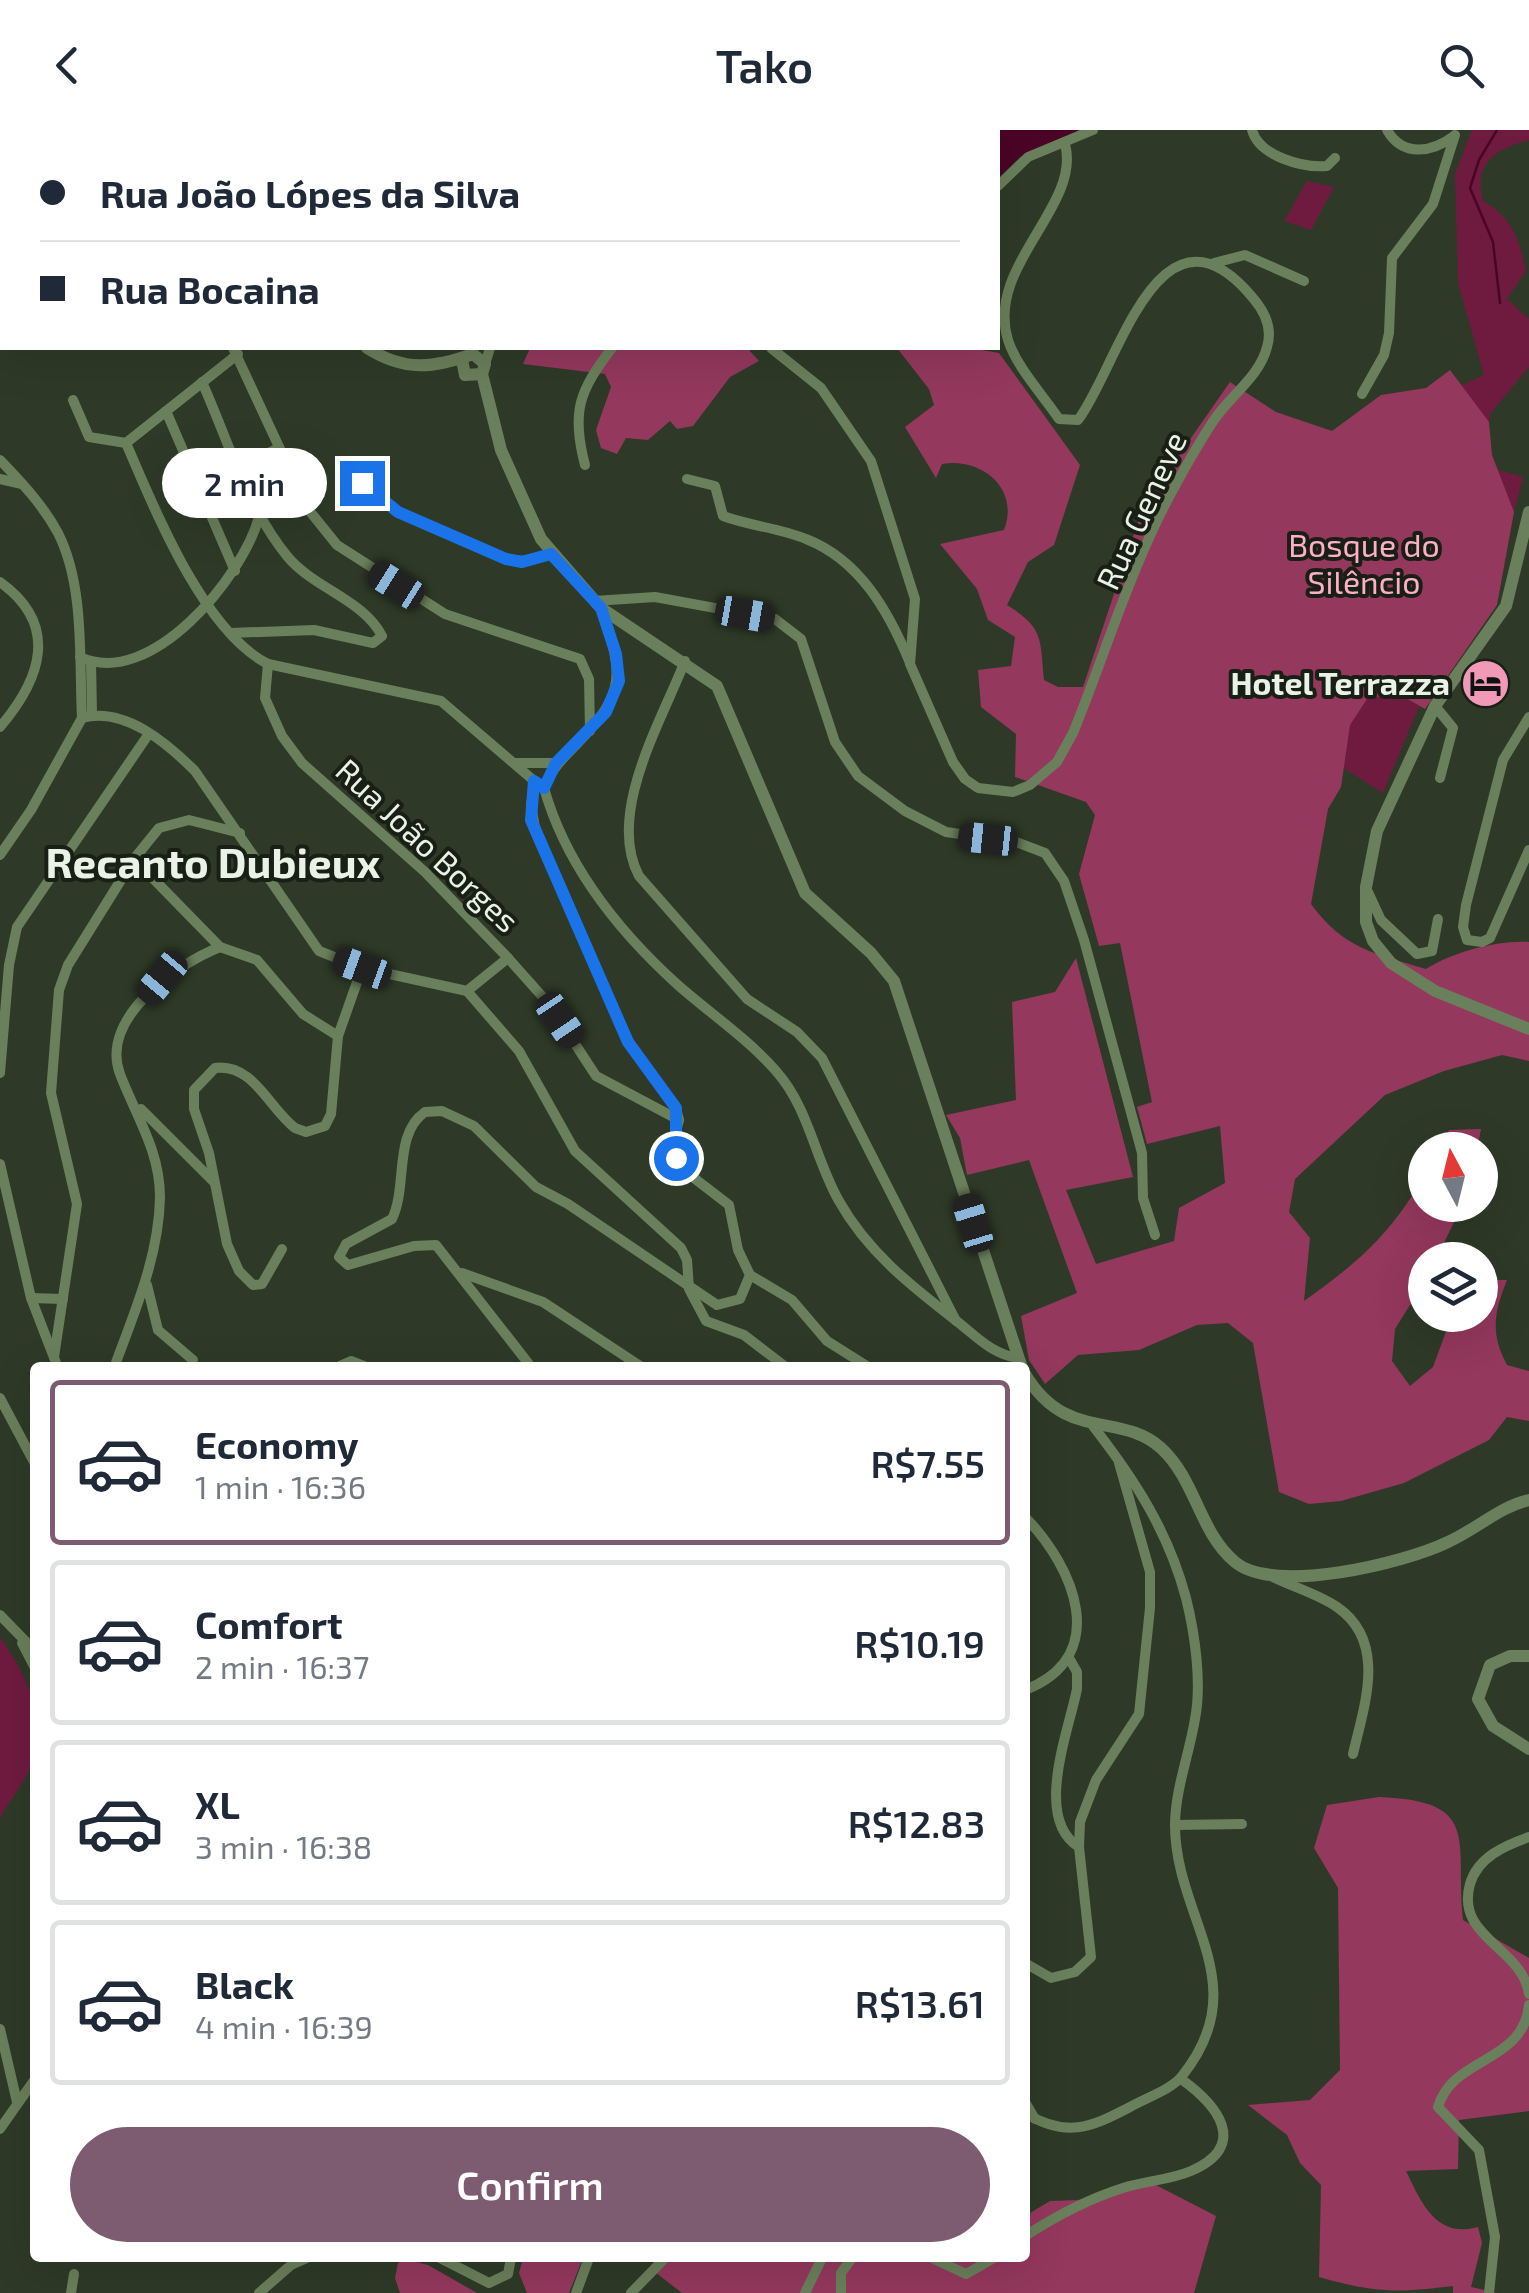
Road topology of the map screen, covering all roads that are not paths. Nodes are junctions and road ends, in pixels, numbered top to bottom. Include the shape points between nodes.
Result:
1 (1093, 130) edge
2 (1252, 130) edge
3 (1388, 130) edge
4 (1457, 132) edge
5 (1065, 144) junction
6 (1335, 158) dead end
7 (1000, 184) edge
8 (1214, 263) junction
9 (1304, 281) dead end
10 (371, 350) edge
11 (610, 350) edge
12 (774, 350) edge
13 (235, 351) edge
14 (476, 362) edge
15 (202, 382) junction
16 (1362, 394) dead end
17 (73, 400) dead end
18 (166, 411) junction
19 (126, 443) junction
20 (279, 448) junction
21 (0, 460) edge
22 (240, 466) junction
23 (585, 466) dead end
24 (0, 479) edge
25 (687, 479) dead end
26 (362, 483) dead end
27 (23, 484) junction
28 (1529, 512) edge
29 (259, 517) junction
30 (551, 554) junction
31 (235, 571) junction
32 (0, 582) edge
33 (208, 602) junction
34 (597, 605) junction
35 (230, 633) junction
36 (86, 659) junction
37 (685, 660) junction
38 (268, 664) junction
39 (910, 664) junction
40 (95, 696) junction
41 (1436, 706) junction
42 (114, 716) junction
43 (87, 717) junction
44 (1529, 717) edge
45 (0, 727) edge
46 (590, 730) junction
47 (148, 735) junction
48 (510, 762) junction
49 (556, 763) junction
50 (1440, 778) dead end
51 (539, 785) junction
52 (240, 833) junction
53 (1529, 850) edge
54 (0, 855) edge
55 (134, 860) junction
56 (1366, 887) junction
57 (1438, 919) dead end
58 (220, 947) junction
59 (508, 958) junction
60 (362, 968) junction
61 (468, 992) junction
62 (1529, 1029) edge
63 (338, 1036) junction
64 (0, 1072) edge
65 (137, 1105) junction
66 (679, 1120) junction
67 (0, 1164) edge
68 (214, 1182) junction
69 (1155, 1235) dead end
70 (282, 1250) dead end
71 (461, 1273) junction
72 (750, 1276) junction
73 (146, 1279) junction
74 (688, 1284) junction
75 (31, 1298) junction
76 (63, 1299) junction
77 (956, 1321) junction
78 (193, 1360) dead end
79 (56, 1362) edge
80 (116, 1362) edge
81 (528, 1362) edge
82 (633, 1362) edge
83 (779, 1362) edge
84 (861, 1362) edge
85 (1013, 1362) edge
86 (1020, 1362) edge
87 (1030, 1377) edge
88 (0, 1398) edge
89 (1093, 1426) junction
90 (30, 1455) edge
91 (1117, 1456) junction
92 (1529, 1500) edge
93 (1030, 1524) edge
94 (1272, 1576) junction
95 (0, 1615) edge
96 (20, 1639) junction
97 (30, 1647) edge
98 (1529, 1656) edge
99 (30, 1658) edge
100 (1069, 1658) junction
101 (1030, 1688) edge
102 (1529, 1749) edge
103 (1353, 1754) dead end
104 (1242, 1824) dead end
105 (1175, 1825) junction
106 (1529, 1837) edge
107 (1079, 1846) junction
108 (1030, 1967) edge
109 (1529, 1994) edge
110 (1529, 2006) edge
111 (0, 2029) edge
112 (1181, 2079) junction
113 (30, 2086) edge
114 (18, 2102) junction
115 (1030, 2116) edge
116 (0, 2128) edge
117 (1030, 2233) edge
118 (298, 2262) edge
119 (448, 2262) edge
120 (510, 2262) edge
121 (588, 2262) edge
122 (661, 2262) edge
123 (820, 2262) edge
124 (849, 2262) edge
125 (940, 2262) edge
126 (987, 2262) edge
127 (74, 2274) dead end
128 (71, 2293) edge
129 (260, 2293) edge
130 (576, 2293) edge
131 (631, 2293) edge
132 (805, 2293) edge
133 (841, 2293) edge
134 (1490, 2293) edge

1 - 5 street
2 - 6 street via 1256,142 1295,164 1326,166
3 - 4 street via 1406,148 1422,151
4 - 16 street via 1433,204 1392,258 1389,333
5 - 7 street via 1028,157
5 - 8 street via 1068,178 1020,257 1006,312 1016,357 1060,419 1073,423 1084,412 1126,322 1161,282 1189,262
8 - 9 street via 1245,255
8 - 39 street, Rua Geneve via 1263,310 1268,347 1174,488 1057,762 1014,792 978,788 953,762
10 - 14 street via 407,367
11 - 23 street via 576,411
12 - 39 street, Rua Geneve via 821,388 871,461 914,599
13 - 15 street
13 - 20 street
14 - 30 street via 530,520
15 - 18 street
15 - 22 street
17 - 19 street via 85,433
18 - 19 street
18 - 31 street
19 - 33 street
20 - 22 street
20 - 46 street via 321,528 363,564 445,614 580,659 589,679
21 - 27 street
22 - 29 street
24 - 27 street
25 - 39 street via 715,486 723,516 808,540 847,563 896,630
26 - 30 street via 398,512 506,559
27 - 36 street via 60,537
28 - 41 street via 1506,606
29 - 31 street
29 - 35 street via 288,558 371,620 381,640 314,630
30 - 34 street
31 - 33 street
32 - 45 street via 28,606 39,659 33,682
33 - 35 street
33 - 36 street via 158,648 117,660
34 - 37 street
34 - 46 street via 619,681
34 - 69 street via 655,597 775,619 801,640 835,742 858,776 946,832 1016,842 1053,862 1084,940 1142,1153 1143,1198
35 - 38 street
36 - 40 street
36 - 43 street
37 - 77 street via 634,793 626,838 630,860 747,999 798,1032 822,1058
37 - 86 street via 722,694 804,893 894,982
38 - 48 street via 441,701
38 - 59 street, Rua João Borges via 266,698 302,763 425,872
40 - 42 street
40 - 43 street
41 - 50 street via 1453,728
41 - 56 street via 1377,831
42 - 43 street
42 - 47 street
43 - 54 street
44 - 53 street via 1504,760 1466,906 1467,940 1490,938
46 - 49 street
47 - 52 street via 195,771
47 - 64 street via 17,926
48 - 49 street
48 - 51 street
49 - 51 street
51 - 66 street via 530,806 536,833 628,1042
51 - 77 street via 594,894 677,984 775,1070 853,1222 905,1282
52 - 55 street via 189,820 165,823
52 - 60 street via 310,943
55 - 58 street
55 - 76 street via 59,990 51,1093 77,1204
56 - 57 street via 1381,920 1417,954 1432,951
56 - 62 street via 1366,922 1390,962 1434,991
58 - 63 street via 256,960 302,1014
58 - 65 street via 162,978 126,1026 117,1058
59 - 61 street
59 - 66 street, Rua João Borges via 549,1004 596,1076
60 - 61 street
60 - 63 street
61 - 74 street via 518,1051 575,1151 681,1248
63 - 68 street via 331,1114 317,1132 290,1124 236,1069 215,1068 197,1084 192,1100
65 - 68 street
65 - 73 street via 160,1196
66 - 72 street via 676,1158 686,1175 729,1205
67 - 75 street
68 - 70 street via 227,1244 246,1280 265,1281
71 - 74 street via 436,1245 348,1265 338,1254 392,1219 408,1129 425,1112 442,1111 474,1126 536,1187
71 - 81 street
71 - 82 street via 543,1302
72 - 74 street via 740,1299 717,1305
72 - 84 street via 792,1300 828,1340
73 - 78 street via 158,1330
73 - 80 street
74 - 83 street via 706,1322 744,1335
75 - 76 street
75 - 79 street
76 - 79 street
77 - 85 street
87 - 89 street via 1052,1406
88 - 90 street
89 - 91 street
89 - 94 street via 1159,1446 1226,1554 1251,1572
91 - 105 street via 1150,1506 1188,1610 1197,1708
91 - 107 street via 1151,1587 1143,1696 1135,1723 1085,1802
92 - 94 street via 1406,1558
93 - 100 street via 1068,1579 1078,1608
94 - 103 street via 1336,1606 1362,1640 1370,1676
95 - 96 street
96 - 97 street
96 - 99 street
98 - 102 street via 1490,1665 1478,1699 1492,1726
100 - 101 street
100 - 107 street via 1076,1689 1056,1788 1062,1827
104 - 105 street
105 - 112 street via 1215,1977 1210,2026
106 - 109 street via 1496,1851 1473,1875 1467,1900 1470,1919 1520,1968
107 - 108 street via 1091,1957 1063,1977
110 - 134 street via 1514,2042 1460,2075 1438,2107 1479,2150 1495,2237
111 - 114 street
112 - 115 street via 1092,2127 1075,2131
112 - 117 street via 1218,2113 1222,2132 1213,2158 1190,2172 1095,2198
113 - 114 street
114 - 116 street
118 - 129 street
119 - 120 street via 490,2283 508,2274
121 - 130 street
122 - 131 street
123 - 132 street
124 - 133 street
125 - 126 street via 966,2274
127 - 128 street

